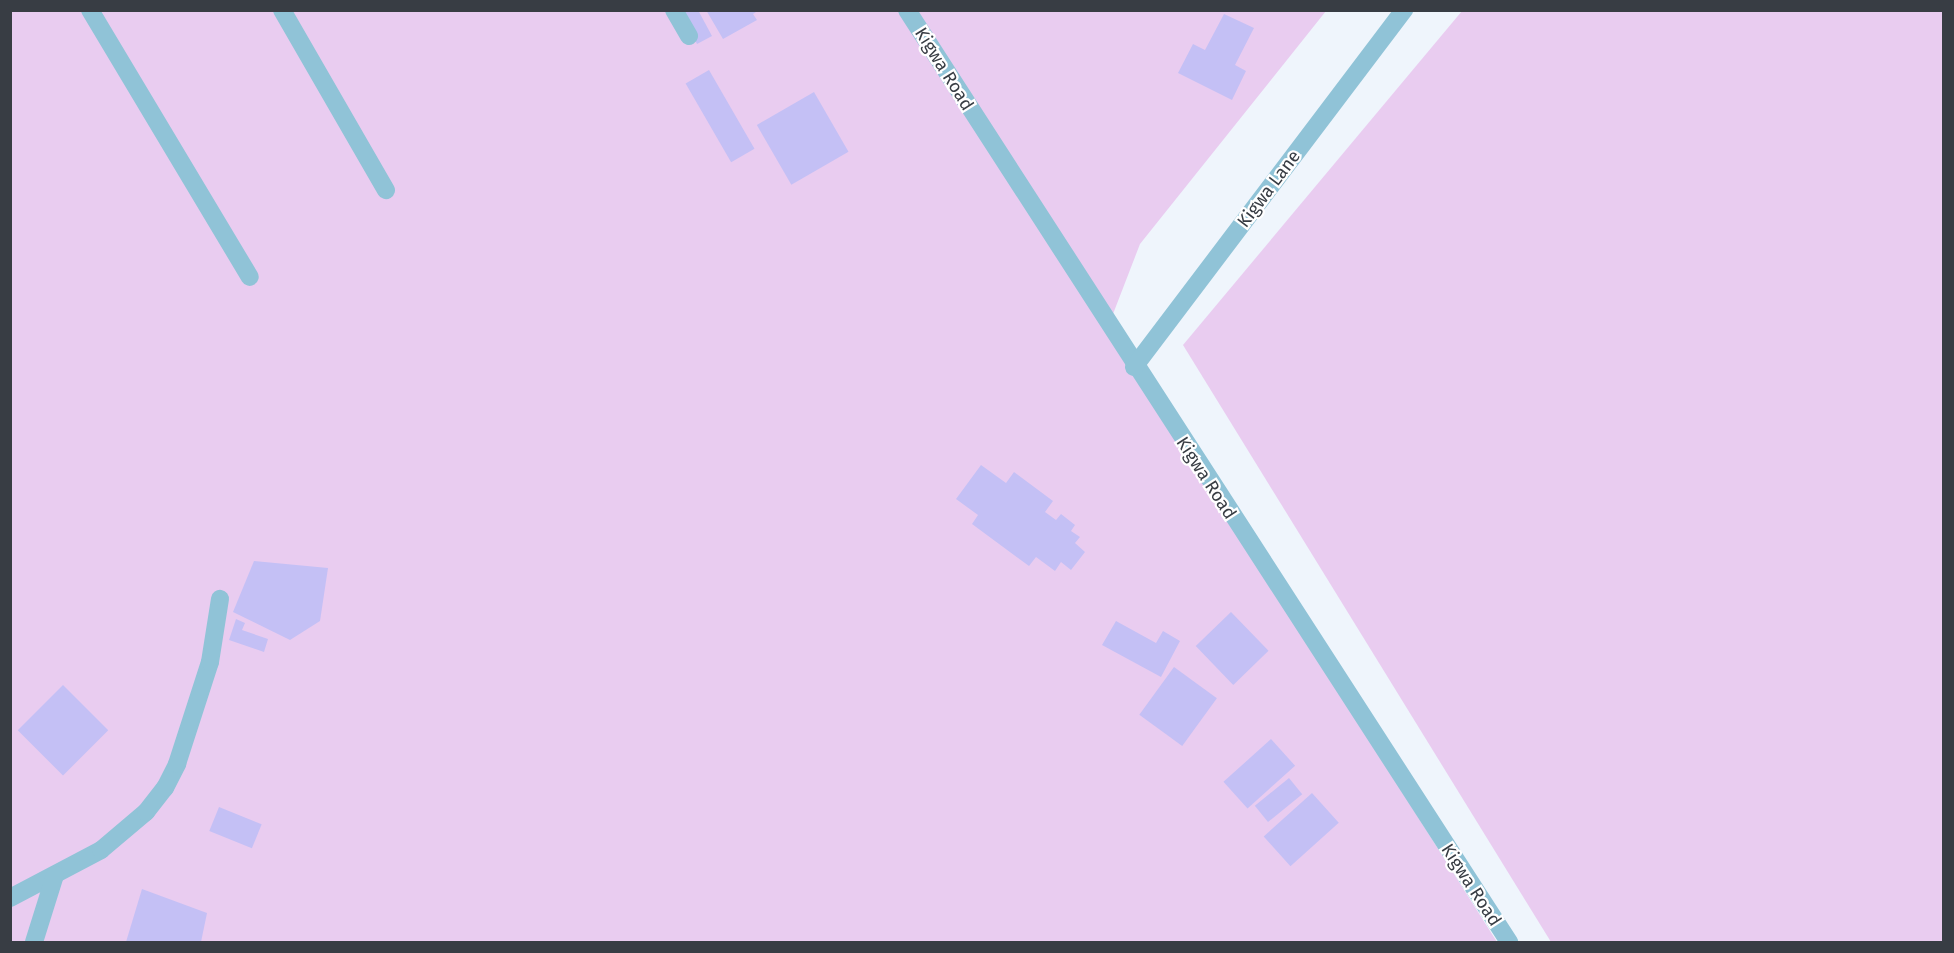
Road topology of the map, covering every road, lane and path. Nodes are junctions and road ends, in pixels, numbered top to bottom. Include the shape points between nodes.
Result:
1 (90, 10) edge
2 (282, 10) edge
3 (674, 10) edge
4 (907, 10) edge
5 (1404, 10) edge
6 (689, 36) dead end
7 (386, 189) dead end
8 (250, 278) dead end
9 (1134, 367) junction
10 (220, 599) dead end
11 (55, 875) junction
12 (10, 898) edge
13 (34, 942) edge
14 (1509, 942) edge

1 - 8 street
2 - 7 street
3 - 6 street
4 - 9 street, Kigwa Road
5 - 9 street, Kigwa Lane
9 - 14 street, Kigwa Road
10 - 11 street via 210,662 177,764 165,788 124,832
11 - 12 street
11 - 13 street

